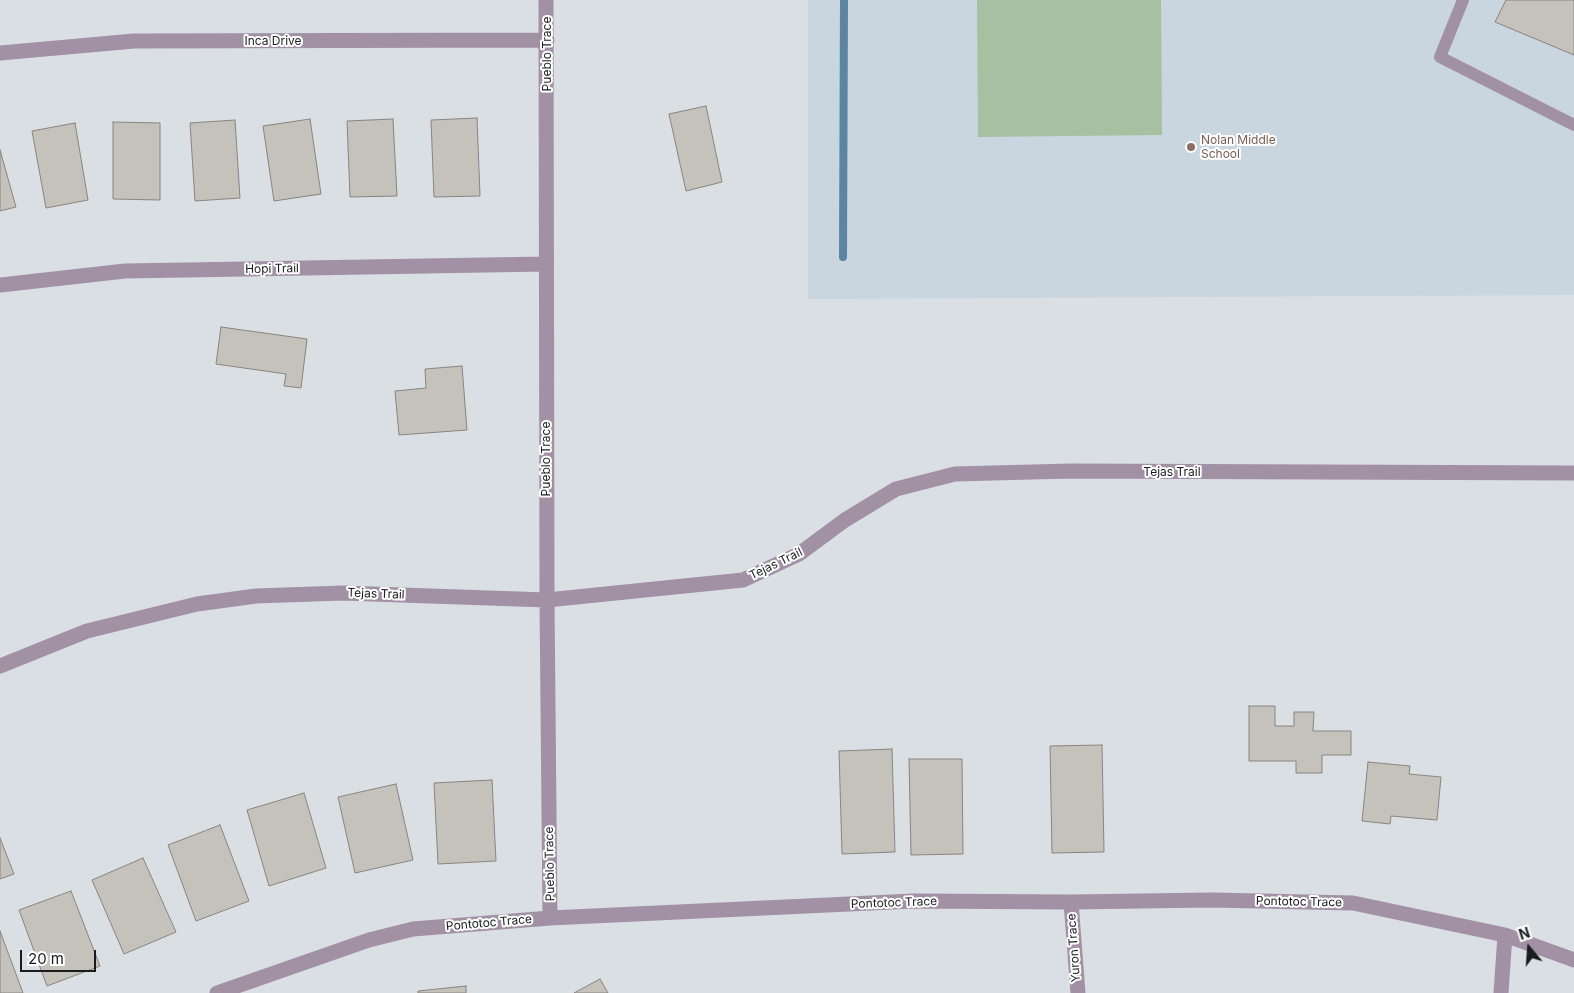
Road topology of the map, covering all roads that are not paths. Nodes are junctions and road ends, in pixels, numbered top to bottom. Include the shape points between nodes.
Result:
1 (546, 0) edge
2 (1463, 0) edge
3 (547, 40) junction
4 (0, 53) edge
5 (1574, 125) edge
6 (546, 264) junction
7 (0, 285) edge
8 (1574, 473) edge
9 (546, 600) junction
10 (0, 666) edge
11 (1071, 902) junction
12 (550, 918) junction
13 (1505, 935) junction
14 (1574, 960) edge
15 (217, 993) edge
16 (1078, 993) edge
17 (1501, 993) edge

1 - 3 street, Pueblo Trace
2 - 5 lane via 1440,57
3 - 4 street, Inca Drive via 134,41
3 - 6 street, Pueblo Trace
6 - 7 street, Hopi Trail via 125,271
6 - 9 street, Pueblo Trace
8 - 9 street, Tejas Trail via 1071,471 955,474 896,489 845,520 799,554 743,580
9 - 10 street, Tejas Trail via 344,593 256,596 196,604 87,631
9 - 12 street, Pueblo Trace
11 - 12 street, Pontotoc Trace via 913,901
11 - 13 street, Pontotoc Trace via 1353,903
11 - 16 street, Yuron Trace
12 - 15 street, Pontotoc Trace via 413,929 369,940
13 - 14 street, Pontotoc Trace
13 - 17 street

